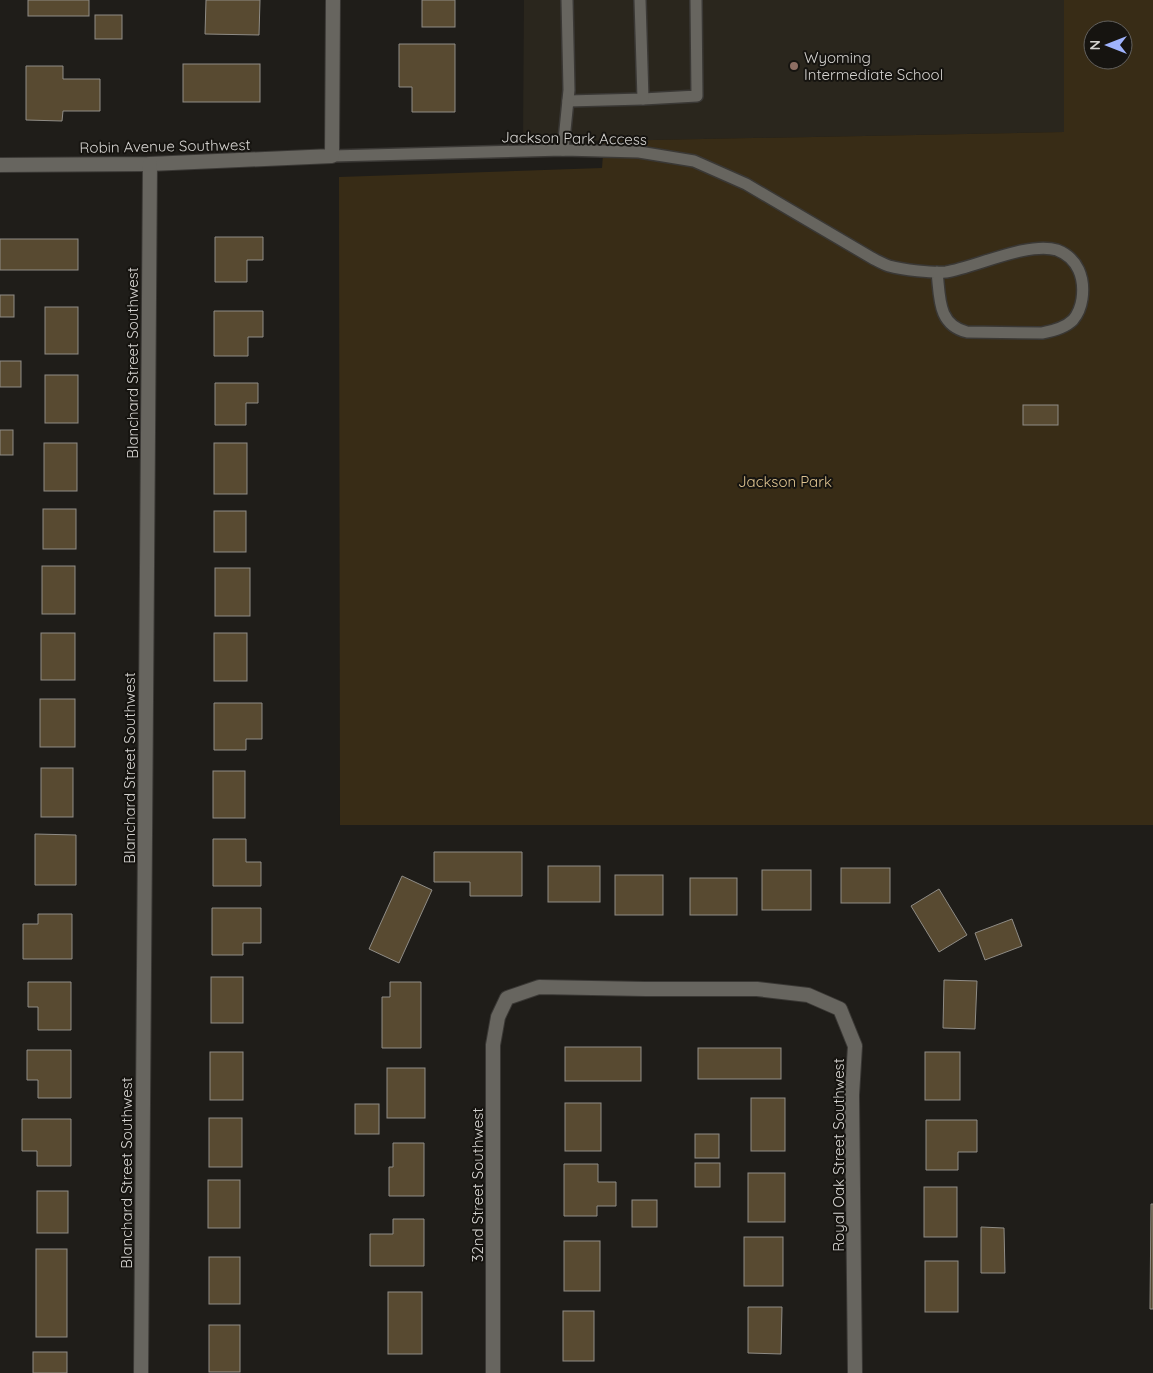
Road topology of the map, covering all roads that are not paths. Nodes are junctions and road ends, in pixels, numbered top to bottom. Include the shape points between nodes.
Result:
1 (333, 0) edge
2 (567, 0) edge
3 (640, 0) edge
4 (696, 0) edge
5 (643, 99) junction
6 (568, 101) junction
7 (563, 150) junction
8 (332, 156) junction
9 (150, 164) junction
10 (0, 165) edge
11 (937, 272) junction
12 (507, 998) joint
13 (141, 1373) edge
14 (493, 1373) edge
15 (855, 1373) edge

1 - 8 street
2 - 6 lane
3 - 5 lane
4 - 5 lane via 696,96
5 - 6 lane
6 - 7 lane
7 - 8 lane, Jackson Park Access
7 - 11 lane, Jackson Park Access via 639,152 694,161 746,184 888,266
8 - 9 street, Robin Avenue Southwest
9 - 10 street, Robin Avenue Southwest
9 - 13 street, Blanchard Street Southwest
11 - 11 lane, Jackson Park Access via 943,314 948,321 967,332 1052,331 1074,320 1081,306 1083,286 1080,270 1070,258 1055,250 1026,250
12 - 14 street, 32nd Street Southwest via 498,1017 493,1045
12 - 15 street, Royal Oak Street Southwest via 540,987 757,988 808,995 840,1009 855,1046 852,1095

